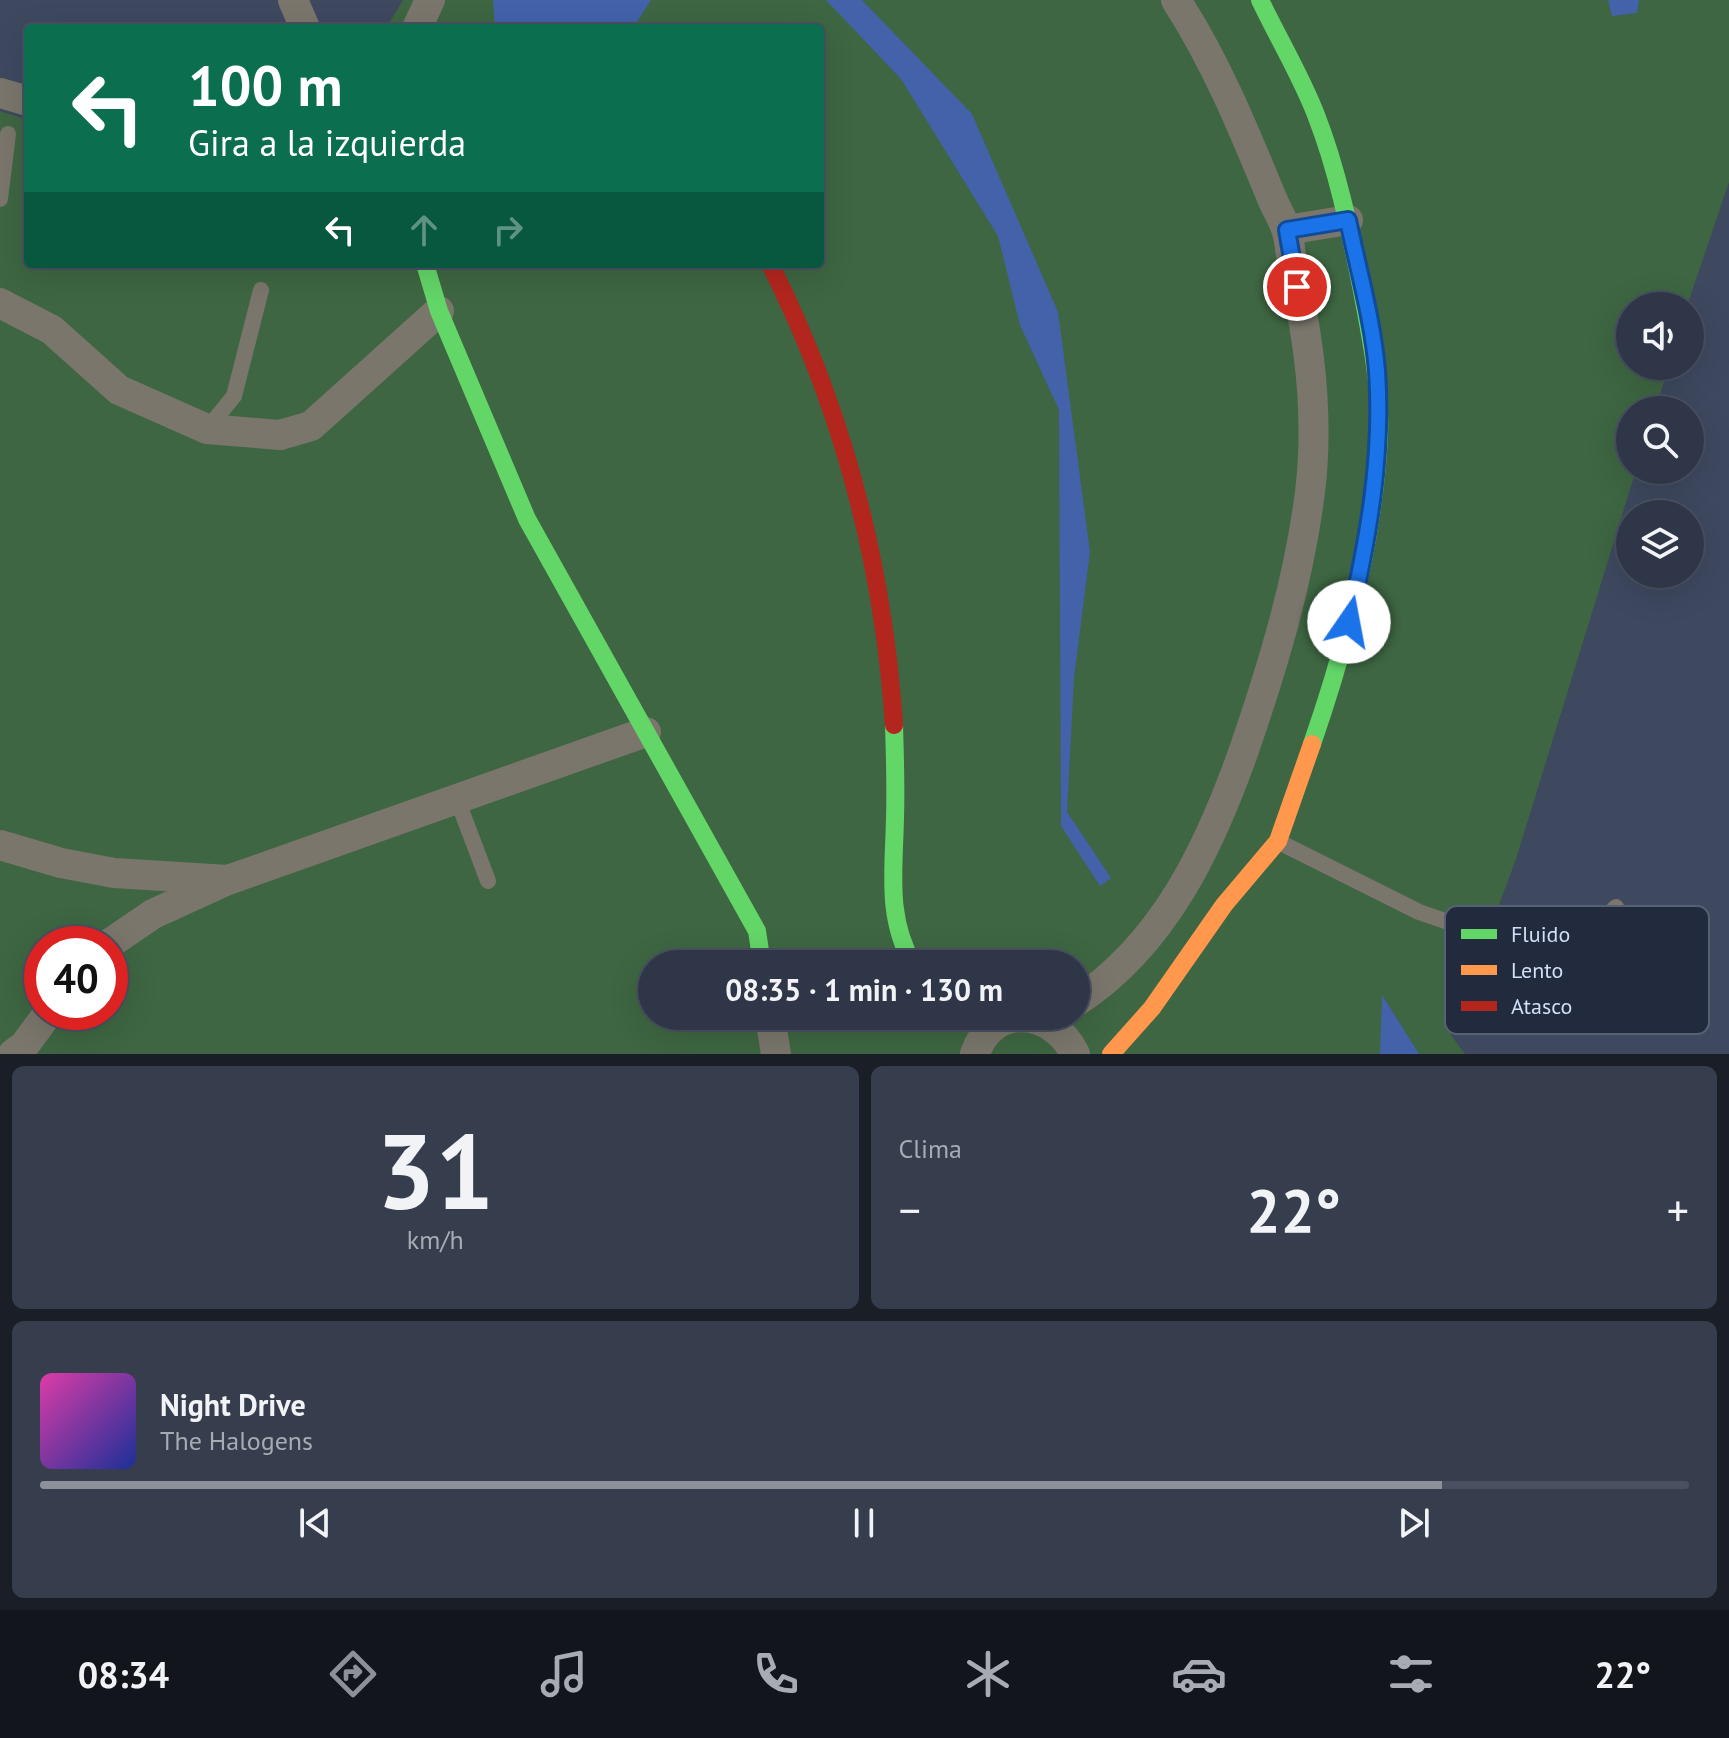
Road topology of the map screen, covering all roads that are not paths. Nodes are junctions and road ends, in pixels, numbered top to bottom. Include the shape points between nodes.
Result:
1 (293, 0) edge
2 (430, 0) edge
3 (1176, 0) edge
4 (1260, 0) edge
5 (303, 24) edge
6 (419, 24) edge
7 (0, 93) edge
8 (24, 100) edge
9 (8, 134) dead end
10 (0, 199) edge
11 (1348, 220) junction
12 (1287, 230) junction
13 (426, 268) edge
14 (772, 268) edge
15 (261, 290) dead end
16 (0, 303) edge
17 (439, 311) junction
18 (207, 429) junction
19 (646, 732) junction
20 (457, 799) junction
21 (1278, 841) junction
22 (0, 845) edge
23 (228, 880) junction
24 (488, 881) dead end
25 (1445, 921) edge
26 (128, 931) edge
27 (760, 950) edge
28 (906, 950) edge
29 (1090, 992) edge
30 (36, 1030) edge
31 (772, 1030) edge
32 (994, 1030) edge
33 (1057, 1030) edge
34 (13, 1054) edge
35 (776, 1054) edge
36 (975, 1054) edge
37 (1075, 1054) edge
38 (1111, 1054) edge

1 - 5 street
2 - 6 street
3 - 12 street via 1215,68
4 - 11 street via 1316,115
7 - 8 street
9 - 10 lane
11 - 12 street
11 - 21 street via 1377,369 1373,500 1334,681
12 - 29 street via 1302,307 1314,430 1310,492 1289,603 1218,818 1176,901 1129,957
13 - 17 street
14 - 28 street via 829,403 874,569 895,753 891,897
15 - 18 lane via 234,396
16 - 18 street via 52,330 119,390
17 - 18 street via 311,426 280,435
17 - 19 street via 527,519
19 - 20 street
19 - 27 street via 757,931
20 - 23 street
20 - 24 lane
21 - 25 lane
21 - 38 street
22 - 23 street via 114,873
23 - 26 street
30 - 34 street
31 - 35 street
32 - 36 street
33 - 37 street

